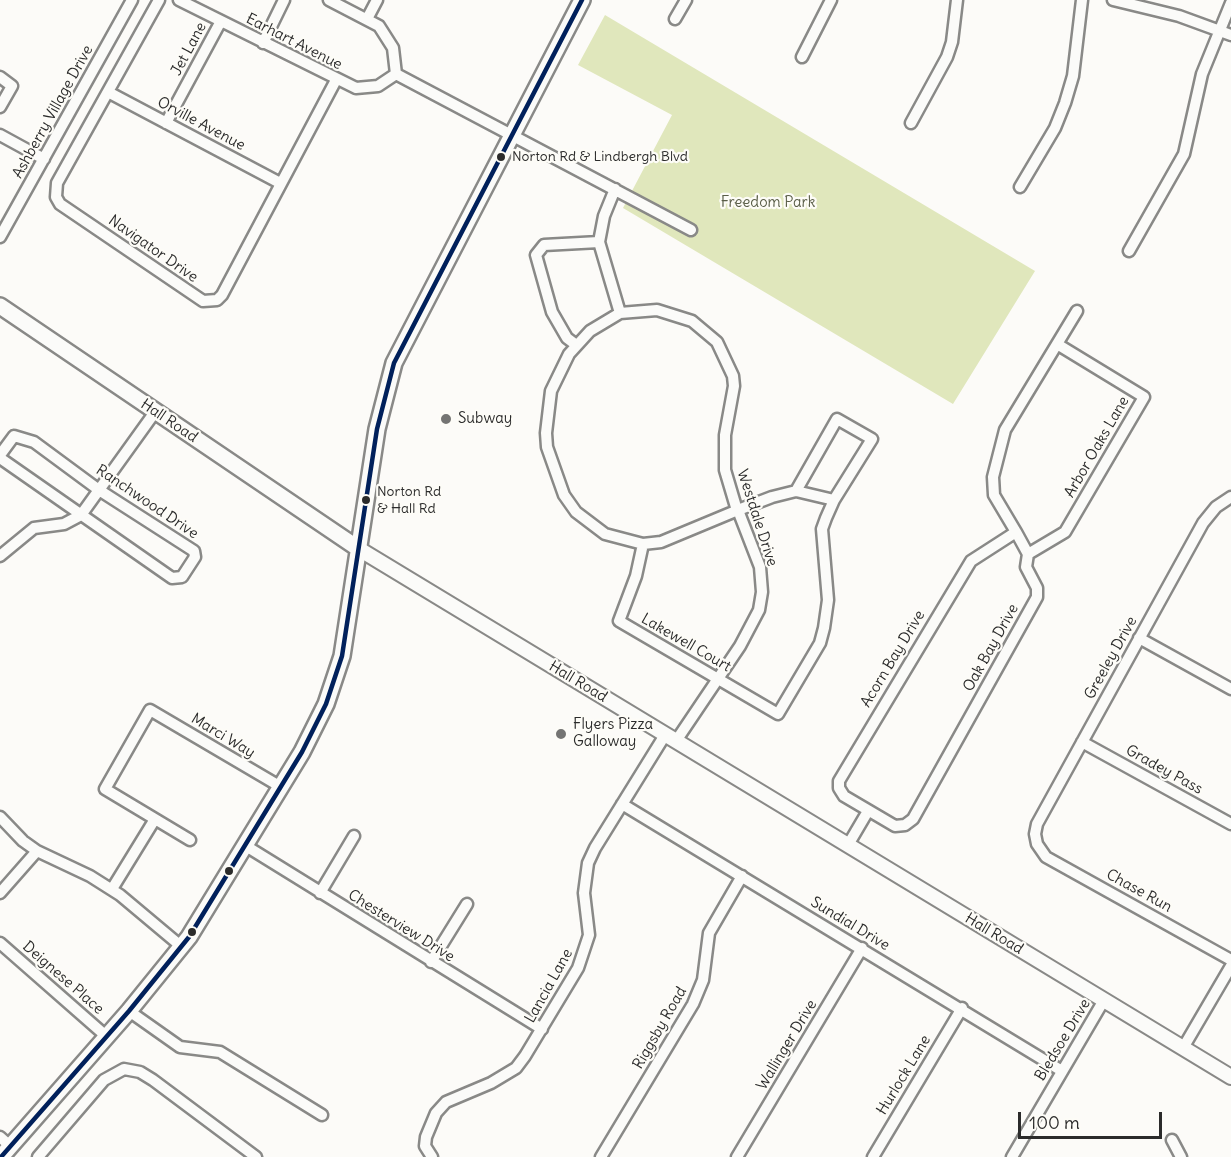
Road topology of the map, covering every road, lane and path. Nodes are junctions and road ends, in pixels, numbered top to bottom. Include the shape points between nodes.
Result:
1 (132, 0) edge
2 (159, 0) edge
3 (179, 0) edge
4 (284, 0) edge
5 (329, 0) edge
6 (377, 0) edge
7 (582, 0) edge
8 (686, 0) edge
9 (831, 0) edge
10 (957, 0) edge
11 (1082, 0) edge
12 (1113, 0) edge
13 (1231, 3) edge
14 (367, 19) junction
15 (675, 19) dead end
16 (221, 21) junction
17 (1219, 30) junction
18 (1231, 35) edge
19 (263, 43) junction
20 (802, 57) dead end
21 (396, 75) junction
22 (0, 77) edge
23 (336, 80) junction
24 (108, 92) junction
25 (0, 107) edge
26 (166, 123) junction
27 (911, 123) dead end
28 (0, 135) edge
29 (512, 135) junction
30 (44, 159) junction
31 (280, 183) junction
32 (1020, 187) dead end
33 (615, 189) junction
34 (691, 230) dead end
35 (0, 237) edge
36 (598, 243) junction
37 (1129, 251) dead end
38 (0, 306) edge
39 (1077, 311) dead end
40 (620, 313) junction
41 (575, 344) junction
42 (1057, 344) junction
43 (155, 412) junction
44 (0, 456) edge
45 (99, 490) junction
46 (796, 491) junction
47 (1231, 497) edge
48 (834, 500) junction
49 (738, 510) junction
50 (82, 514) junction
51 (1016, 532) junction
52 (643, 544) junction
53 (359, 549) junction
54 (1028, 554) junction
55 (0, 556) edge
56 (1139, 638) junction
57 (718, 679) junction
58 (1231, 689) edge
59 (670, 738) junction
60 (1082, 742) junction
61 (281, 788) junction
62 (622, 804) junction
63 (868, 811) junction
64 (0, 817) edge
65 (154, 819) junction
66 (1231, 824) edge
67 (354, 836) dead end
68 (190, 840) dead end
69 (1037, 844) joint
70 (848, 845) junction
71 (246, 846) junction
72 (37, 851) junction
73 (742, 876) junction
74 (112, 890) junction
75 (0, 893) edge
76 (320, 893) junction
77 (467, 904) dead end
78 (0, 944) edge
79 (182, 947) junction
80 (862, 948) junction
81 (1231, 960) edge
82 (431, 962) junction
83 (1231, 966) edge
84 (1104, 1000) junction
85 (962, 1008) junction
86 (129, 1011) junction
87 (542, 1029) junction
88 (106, 1036) junction
89 (1183, 1048) junction
90 (1062, 1071) junction
91 (1231, 1077) edge
92 (322, 1115) dead end
93 (1172, 1140) dead end
94 (4, 1147) edge
95 (38, 1157) edge
96 (256, 1157) edge
97 (432, 1157) edge
98 (601, 1157) edge
99 (738, 1157) edge
100 (873, 1157) edge
101 (1012, 1157) edge
102 (1181, 1157) edge

1 - 30 street, Ashberry Village Drive
2 - 24 street, Navigator Drive
3 - 16 street, Earhart Avenue
4 - 19 street
5 - 14 street
6 - 14 street
7 - 29 main road
8 - 15 street
9 - 20 street
10 - 27 street via 947,57
11 - 32 street via 1073,76 1065,103
12 - 17 street
13 - 17 street
14 - 21 street via 388,37
16 - 19 street, Earhart Avenue
16 - 26 street, Jet Lane
17 - 18 street
17 - 37 street via 1202,74 1184,154
19 - 23 street, Earhart Avenue
21 - 23 street, Earhart Avenue via 363,90
21 - 29 street
22 - 25 street via 12,86
23 - 31 street, Navigator Drive
24 - 26 street, Orville Avenue
24 - 31 street, Navigator Drive via 57,183 56,198 203,301 217,300 222,295
26 - 31 street, Orville Avenue
28 - 30 street
29 - 33 street
29 - 53 main road via 394,363 377,429
30 - 35 street, Ashberry Village Drive
33 - 34 street
33 - 36 street
36 - 40 street
36 - 41 street via 544,245 536,255 552,312
38 - 43 main road, Hall Road
39 - 42 street, Oak Bay Drive
40 - 41 street
40 - 49 street, Westdale Drive via 649,309 692,321 724,353 734,386 725,435 725,470
41 - 52 street via 559,373 548,412 547,447 556,477 576,512 594,527 619,540
42 - 51 street, Oak Bay Drive via 1005,430 993,477 994,495
42 - 54 street, Arbor Oaks Lane via 1144,397 1065,532
43 - 45 street
43 - 53 main road, Hall Road
44 - 45 street, Ranchwood Drive via 14,436 25,437
44 - 50 street, Ranchwood Drive
45 - 50 street
45 - 50 street, Ranchwood Drive via 194,551 195,557 182,577 172,578
46 - 48 street
46 - 48 street via 837,420 872,439
46 - 49 street
47 - 56 street, Greeley Drive via 1203,523
48 - 57 street, Lakewell Court via 822,529 828,600 820,643 778,714
49 - 52 street via 661,542
49 - 57 street, Westdale Drive via 760,567 762,592 749,630
50 - 55 street via 64,524 34,528
51 - 54 street, Oak Bay Drive
51 - 63 street, Acorn Bay Drive via 971,561 843,771 839,781 841,792
52 - 57 street, Lakewell Court via 619,621
53 - 59 street, Hall Road
53 - 61 main road via 338,674
54 - 63 street, Oak Bay Drive via 1026,567 1037,588 1037,597 913,819 895,826
56 - 58 street
56 - 60 street, Greeley Drive
57 - 59 street, Westdale Drive
59 - 62 street, Lancia Lane
59 - 70 street, Hall Road
60 - 66 street, Gradey Pass
60 - 69 street, Greeley Drive via 1037,824
61 - 65 street, Marci Way via 150,710 105,789
61 - 71 main road
62 - 73 street, Sundial Drive
62 - 87 street, Lancia Lane via 595,848 584,877 589,936 586,950
63 - 70 street
64 - 72 street
65 - 68 street
65 - 74 street
67 - 76 street
69 - 81 street, Chase Run via 1046,857
70 - 84 street, Hall Road
71 - 76 street, Chesterview Drive
71 - 79 main road
72 - 74 street
72 - 75 street
73 - 80 street, Sundial Drive
73 - 98 street, Riggsby Road via 709,933 703,980 693,1004
74 - 79 street
76 - 82 street, Chesterview Drive
77 - 82 street
78 - 88 street, Deignese Place
79 - 86 main road
80 - 85 street, Sundial Drive
80 - 99 street, Wallinger Drive
82 - 87 street, Chesterview Drive
83 - 89 street
84 - 89 street, Hall Road
84 - 90 street, Bledsoe Drive
85 - 90 street, Sundial Drive
85 - 100 street, Hurlock Lane
86 - 88 main road
86 - 92 street via 180,1047 220,1052
87 - 97 street, Lancia Lane via 516,1068 446,1102 428,1128 425,1146
88 - 94 main road
89 - 91 street, Hall Road
90 - 101 street, Bledsoe Drive
93 - 102 street
95 - 96 street via 104,1080 124,1069 153,1080

